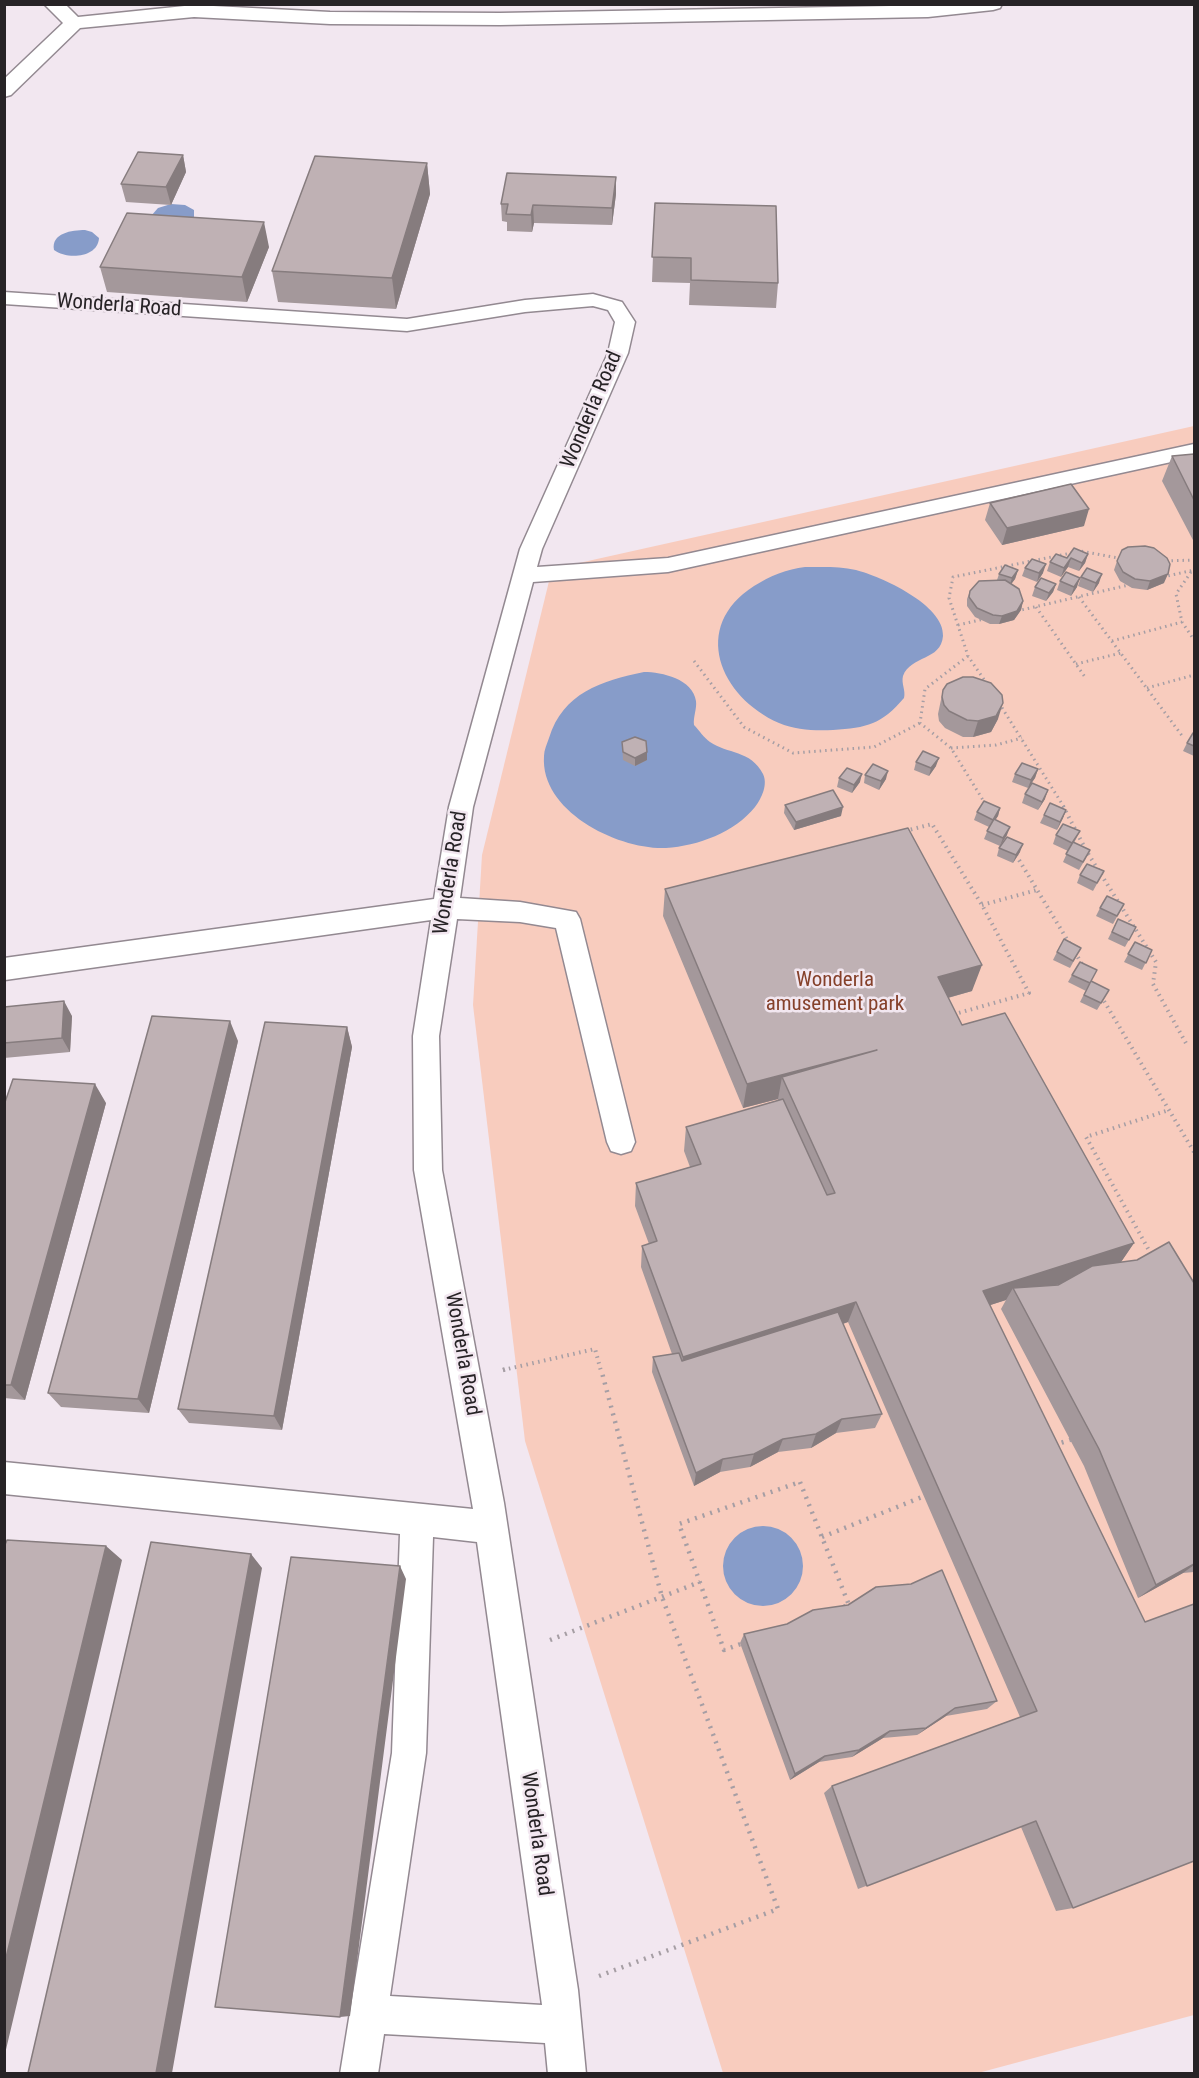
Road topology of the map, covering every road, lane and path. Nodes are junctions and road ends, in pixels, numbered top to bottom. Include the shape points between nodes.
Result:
1 (53, 4) edge
2 (710, 4) edge
3 (993, 4) edge
4 (197, 8) edge
5 (760, 15) junction
6 (74, 23) junction
7 (4, 91) edge
8 (4, 298) edge
9 (1194, 450) edge
10 (1130, 560) edge
11 (1194, 560) edge
12 (1162, 561) edge
13 (1193, 571) edge
14 (524, 575) junction
15 (1158, 579) edge
16 (1135, 584) edge
17 (1079, 597) junction
18 (1036, 607) junction
19 (1013, 612) edge
20 (991, 617) edge
21 (1182, 622) junction
22 (958, 625) junction
23 (1194, 640) edge
24 (1112, 641) junction
25 (1121, 653) junction
26 (968, 656) junction
27 (694, 661) dead end
28 (1076, 664) junction
29 (1194, 675) edge
30 (1085, 677) dead end
31 (1147, 688) junction
32 (992, 692) edge
33 (998, 702) edge
34 (920, 723) junction
35 (1183, 737) dead end
36 (1022, 738) junction
37 (951, 748) junction
38 (988, 809) edge
39 (902, 832) edge
40 (1013, 850) edge
41 (1037, 890) junction
42 (982, 905) junction
43 (446, 908) junction
44 (5, 969) edge
45 (1085, 970) edge
46 (1097, 990) edge
47 (955, 1014) edge
48 (1187, 1045) dead end
49 (1169, 1110) junction
50 (621, 1142) dead end
51 (1194, 1152) edge
52 (1155, 1260) edge
53 (466, 1378) junction
54 (1078, 1437) edge
55 (1046, 1448) edge
56 (4, 1478) edge
57 (929, 1495) edge
58 (417, 1520) junction
59 (491, 1527) junction
60 (822, 1537) junction
61 (700, 1582) junction
62 (662, 1597) junction
63 (510, 1656) junction
64 (560, 2008) junction
65 (368, 2014) junction
66 (359, 2073) edge
67 (567, 2073) edge

1 - 6 street
2 - 5 street
3 - 5 street
4 - 5 street via 330,18
4 - 6 street
6 - 7 street
8 - 14 lane, Wonderla Road via 406,326 525,306 593,300 615,306 626,322 618,353 531,549
9 - 14 lane via 668,565
10 - 22 path via 1081,551 953,578 949,598
11 - 12 path
13 - 15 path
13 - 21 path via 1176,594
14 - 43 lane, Wonderla Road via 461,807
16 - 17 path
17 - 18 path
17 - 24 path
18 - 19 path
18 - 28 path
20 - 22 path
21 - 23 path
21 - 24 path
22 - 26 path
24 - 25 path
25 - 28 path
25 - 31 path
26 - 32 path
26 - 34 path via 925,689
27 - 34 path via 744,727 793,753 874,747
28 - 30 path
29 - 31 path
31 - 35 path
33 - 36 path
34 - 37 path
36 - 37 path via 996,745
36 - 48 path via 1156,962 1153,984
37 - 38 path
39 - 42 path via 932,824
40 - 41 path
41 - 42 path
41 - 45 path
42 - 47 path via 1029,993
43 - 44 lane
43 - 50 lane via 567,919
43 - 53 lane, Wonderla Road via 426,1036 428,1170
46 - 49 path
49 - 51 path
49 - 52 path via 1086,1137
53 - 59 lane, Wonderla Road
53 - 62 path via 595,1349
54 - 55 path
56 - 58 lane
57 - 60 path
58 - 59 lane
58 - 65 lane via 409,1753
59 - 63 lane, Wonderla Road
60 - 61 path via 800,1482 679,1524
60 - 61 path via 849,1605 724,1650
61 - 62 path
62 - 63 path
62 - 64 path via 778,1909
63 - 64 lane, Wonderla Road
64 - 65 lane
64 - 67 lane, Wonderla Road
65 - 66 lane

